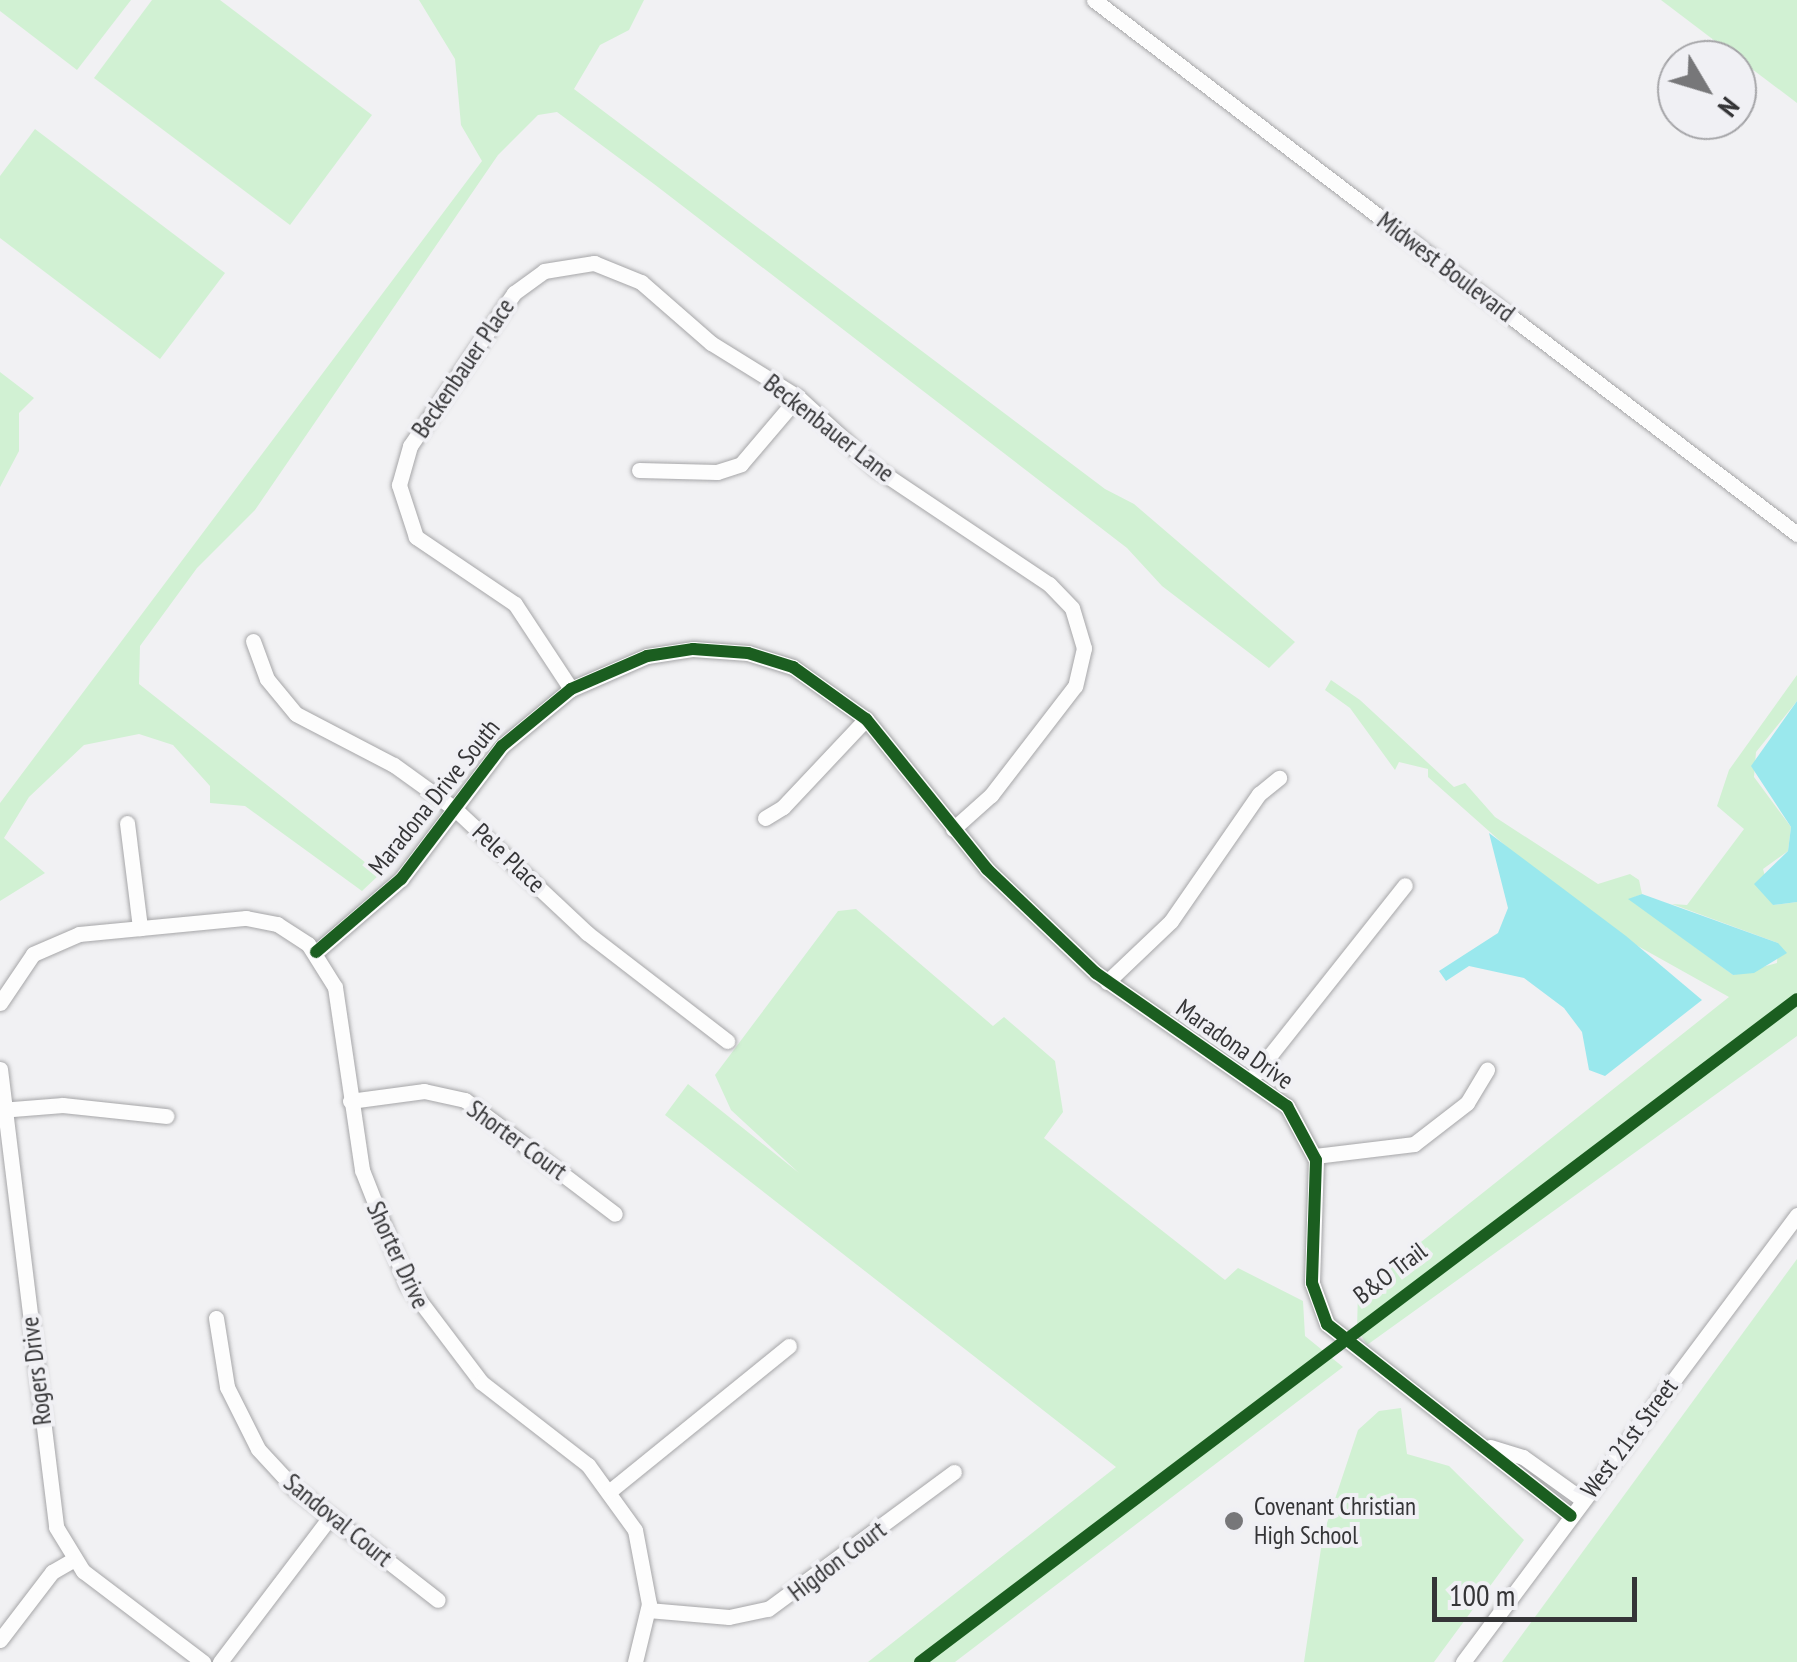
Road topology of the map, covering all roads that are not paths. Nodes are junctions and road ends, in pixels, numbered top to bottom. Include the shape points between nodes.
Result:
1 (1094, 0) edge
2 (550, 269) joint
3 (798, 397) junction
4 (639, 470) dead end
5 (1797, 534) edge
6 (253, 642) dead end
7 (570, 688) junction
8 (866, 719) junction
9 (1280, 778) dead end
10 (455, 809) junction
11 (764, 818) dead end
12 (127, 823) dead end
13 (953, 828) junction
14 (1406, 885) dead end
15 (140, 928) junction
16 (316, 952) junction
17 (1107, 982) junction
18 (0, 1004) edge
19 (727, 1041) dead end
20 (0, 1069) edge
21 (1486, 1070) dead end
22 (1252, 1078) junction
23 (350, 1101) junction
24 (2, 1110) edge
25 (166, 1116) dead end
26 (1315, 1156) junction
27 (615, 1214) dead end
28 (1797, 1216) edge
29 (216, 1318) dead end
30 (788, 1346) dead end
31 (1481, 1444) junction
32 (954, 1472) dead end
33 (611, 1490) junction
34 (1583, 1500) junction
35 (330, 1516) junction
36 (1571, 1516) junction
37 (73, 1560) junction
38 (438, 1600) dead end
39 (648, 1610) junction
40 (0, 1640) edge
41 (203, 1662) edge
42 (220, 1662) edge
43 (635, 1662) edge
44 (1463, 1662) edge

1 - 5 street, Midwest Boulevard
2 - 3 street, Beckenbauer Lane via 594,263 628,273 711,342
2 - 7 street, Beckenbauer Place via 504,306 410,446 398,484 416,537 510,599
3 - 4 street via 756,452 735,467
3 - 13 street, Beckenbauer Lane via 874,467 1054,587 1082,631 1075,686 991,795
6 - 10 street, Pele Place via 270,684 301,718 394,765
7 - 8 street, Maradona Drive South via 647,656 729,650 802,671
7 - 10 street, Maradona Drive South via 519,728
8 - 11 street via 791,800
8 - 13 street, Maradona Drive
9 - 17 street via 1259,794 1172,921
10 - 16 street, Maradona Drive South via 401,879
10 - 19 street, Pele Place via 587,933
12 - 15 street
13 - 17 street, Maradona Drive
14 - 22 street
15 - 16 street via 259,919 288,930
15 - 18 street via 48,943 23,962
16 - 23 street, Shorter Drive via 334,987
17 - 22 street, Maradona Drive
20 - 24 street, Rogers Drive
21 - 26 street via 1468,1102 1414,1144
22 - 26 street, Maradona Drive via 1291,1111
23 - 27 street, Shorter Court via 424,1092 466,1100
23 - 33 street, Shorter Drive via 366,1184 407,1284 454,1351 522,1418
24 - 25 street via 63,1106
24 - 37 street, Rogers Drive via 55,1522
26 - 31 street, Maradona Drive via 1312,1283 1327,1324
28 - 34 street, West 21st Street
29 - 35 street, Sandoval Court via 221,1368 245,1428 280,1474
30 - 33 street
31 - 34 street, Maradona Drive via 1523,1457
31 - 36 street, Maradona Drive
32 - 39 street, Higdon Court via 780,1604 736,1617
33 - 39 street via 639,1543
34 - 36 street, West 21st Street
35 - 38 street, Sandoval Court
35 - 42 street
36 - 44 street, West 21st Street
37 - 40 street via 52,1572
37 - 41 street
39 - 43 street

